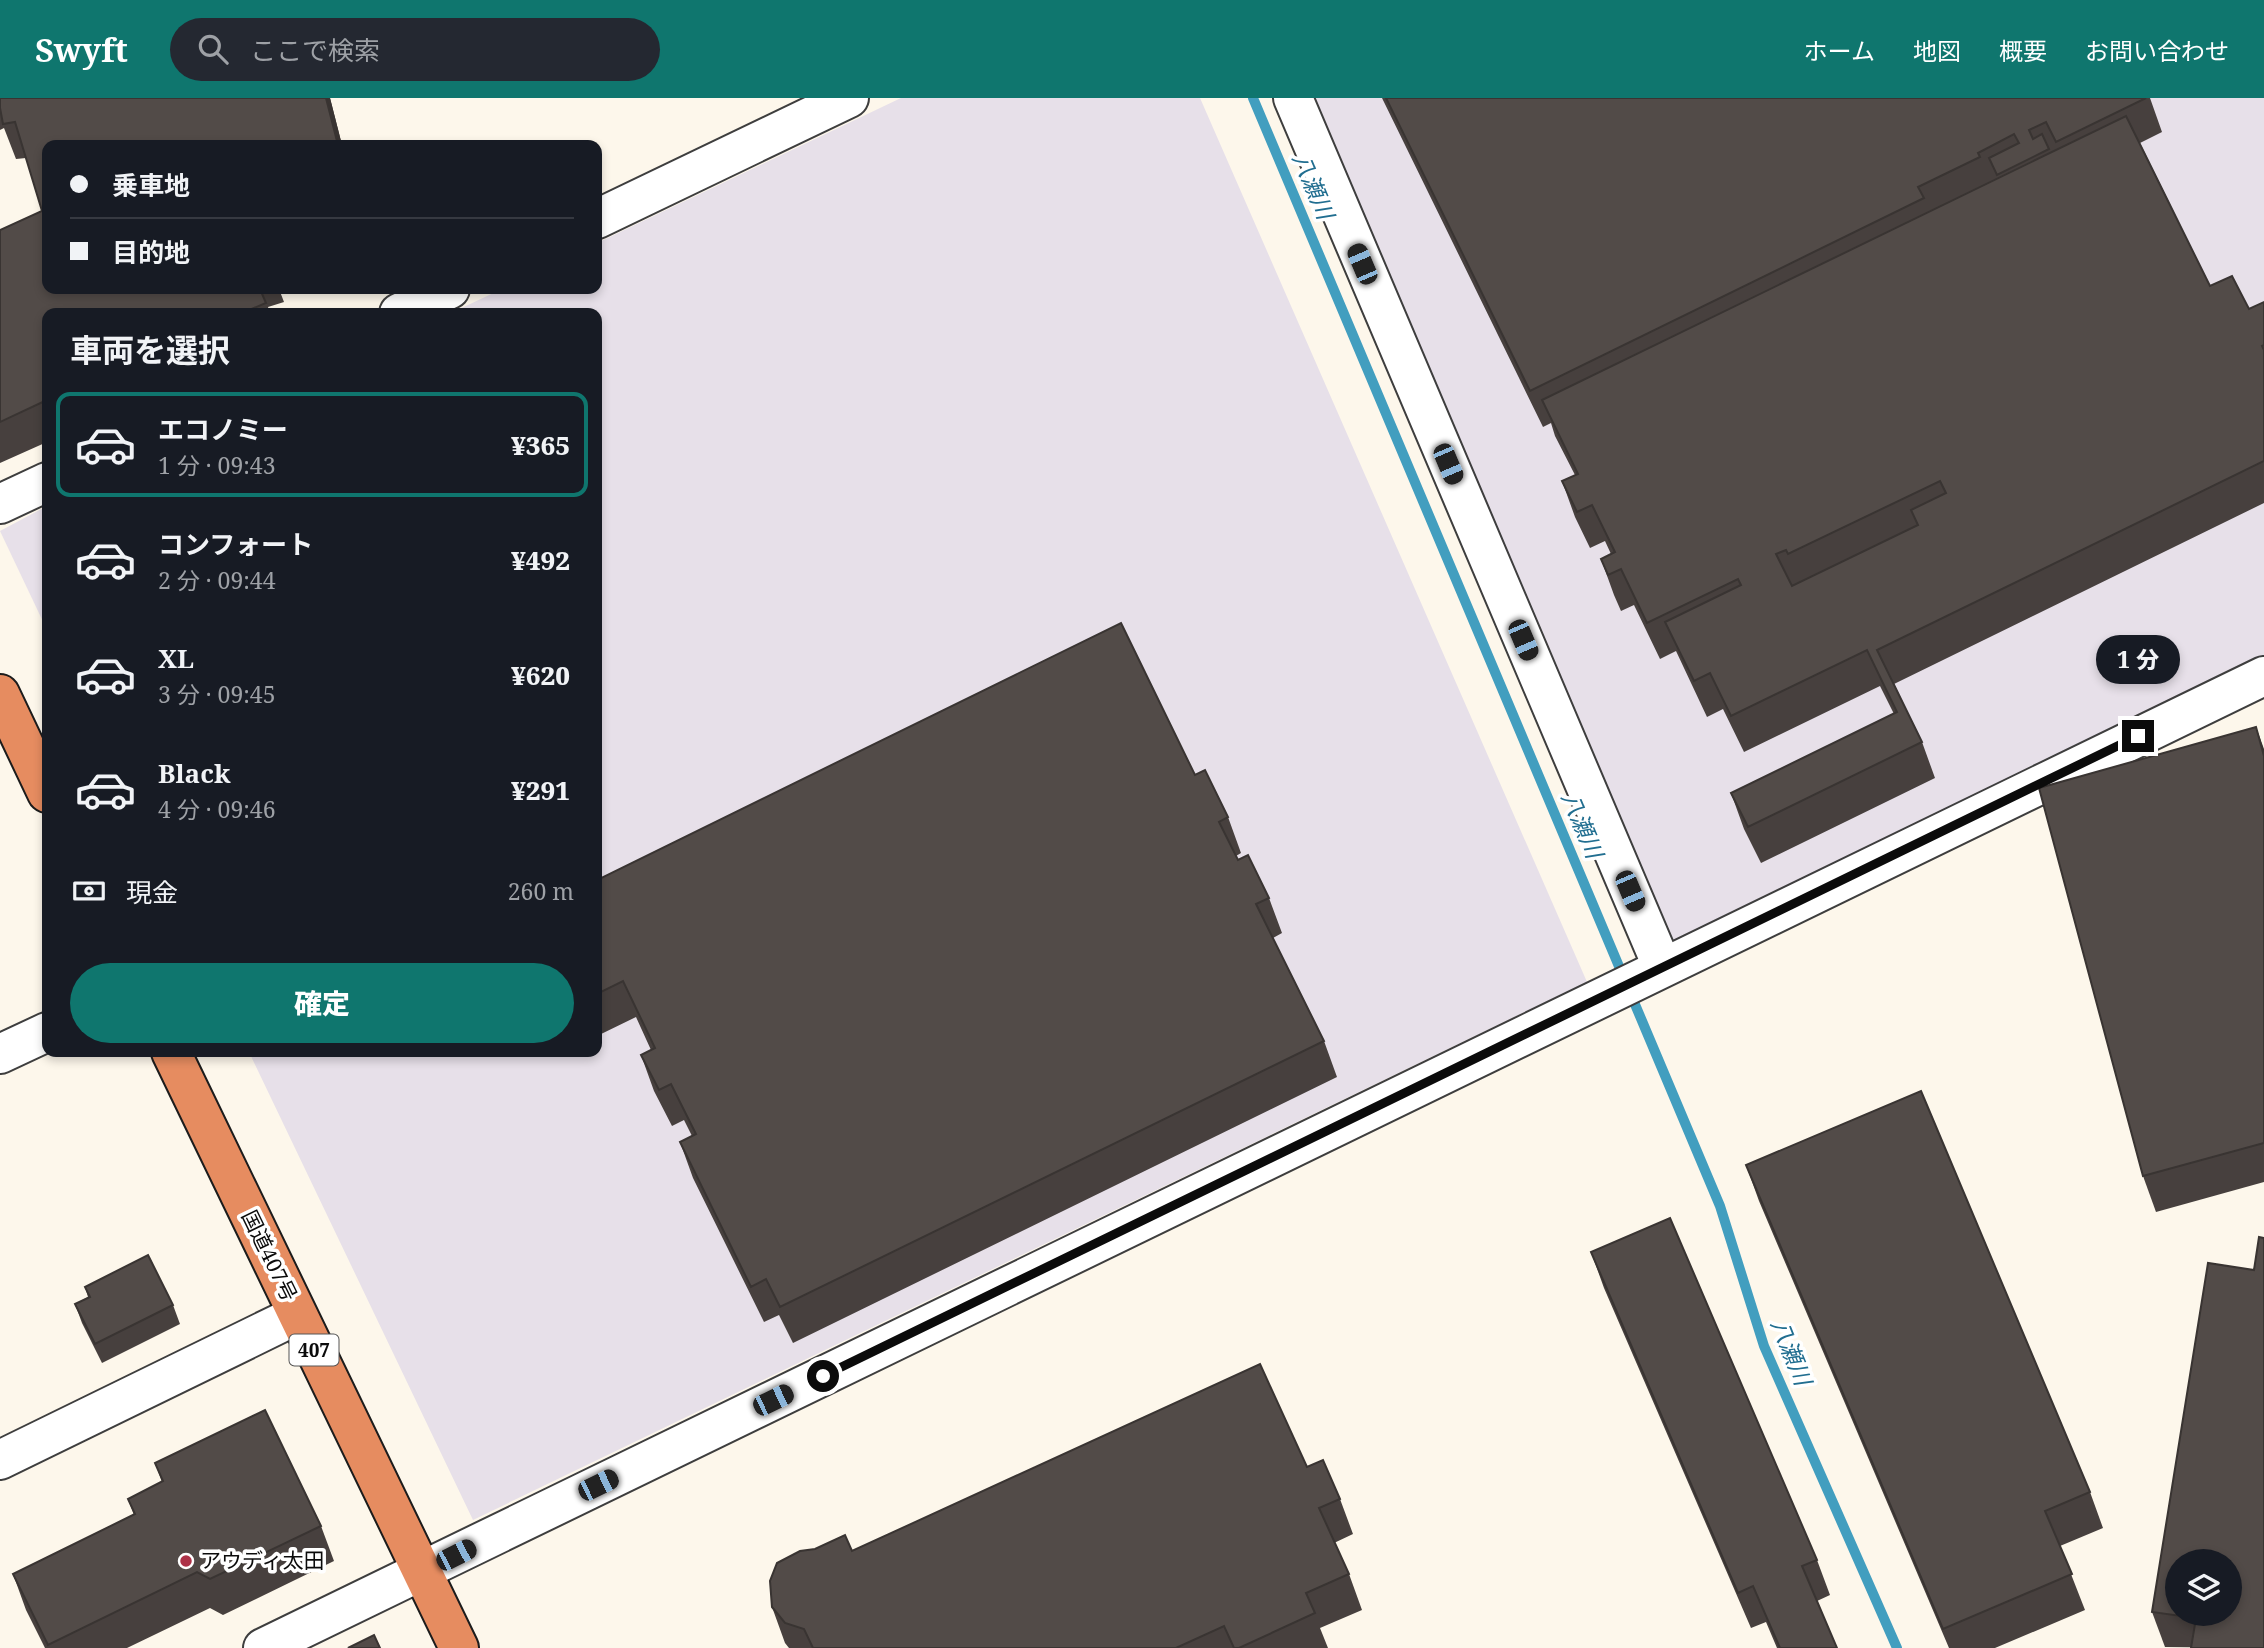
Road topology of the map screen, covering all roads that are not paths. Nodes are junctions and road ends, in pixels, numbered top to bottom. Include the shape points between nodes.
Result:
1 (849, 98) edge
2 (1293, 98) edge
3 (602, 217) edge
4 (439, 294) edge
5 (410, 308) edge
6 (42, 484) edge
7 (0, 504) edge
8 (2264, 676) edge
9 (0, 694) edge
10 (42, 782) edge
11 (1651, 971) junction
12 (42, 1034) edge
13 (0, 1054) edge
14 (173, 1057) edge
15 (297, 1315) junction
16 (0, 1460) edge
17 (421, 1572) junction
18 (263, 1648) edge
19 (459, 1648) edge

1 - 3 street
2 - 11 street
4 - 5 street
6 - 7 street
8 - 11 street
9 - 10 highway
11 - 17 street
12 - 13 street
14 - 15 highway, 国道407号 / 407
15 - 16 street
15 - 17 highway, 国道407号 / 407
17 - 18 street
17 - 19 highway, 国道407号 / 407

